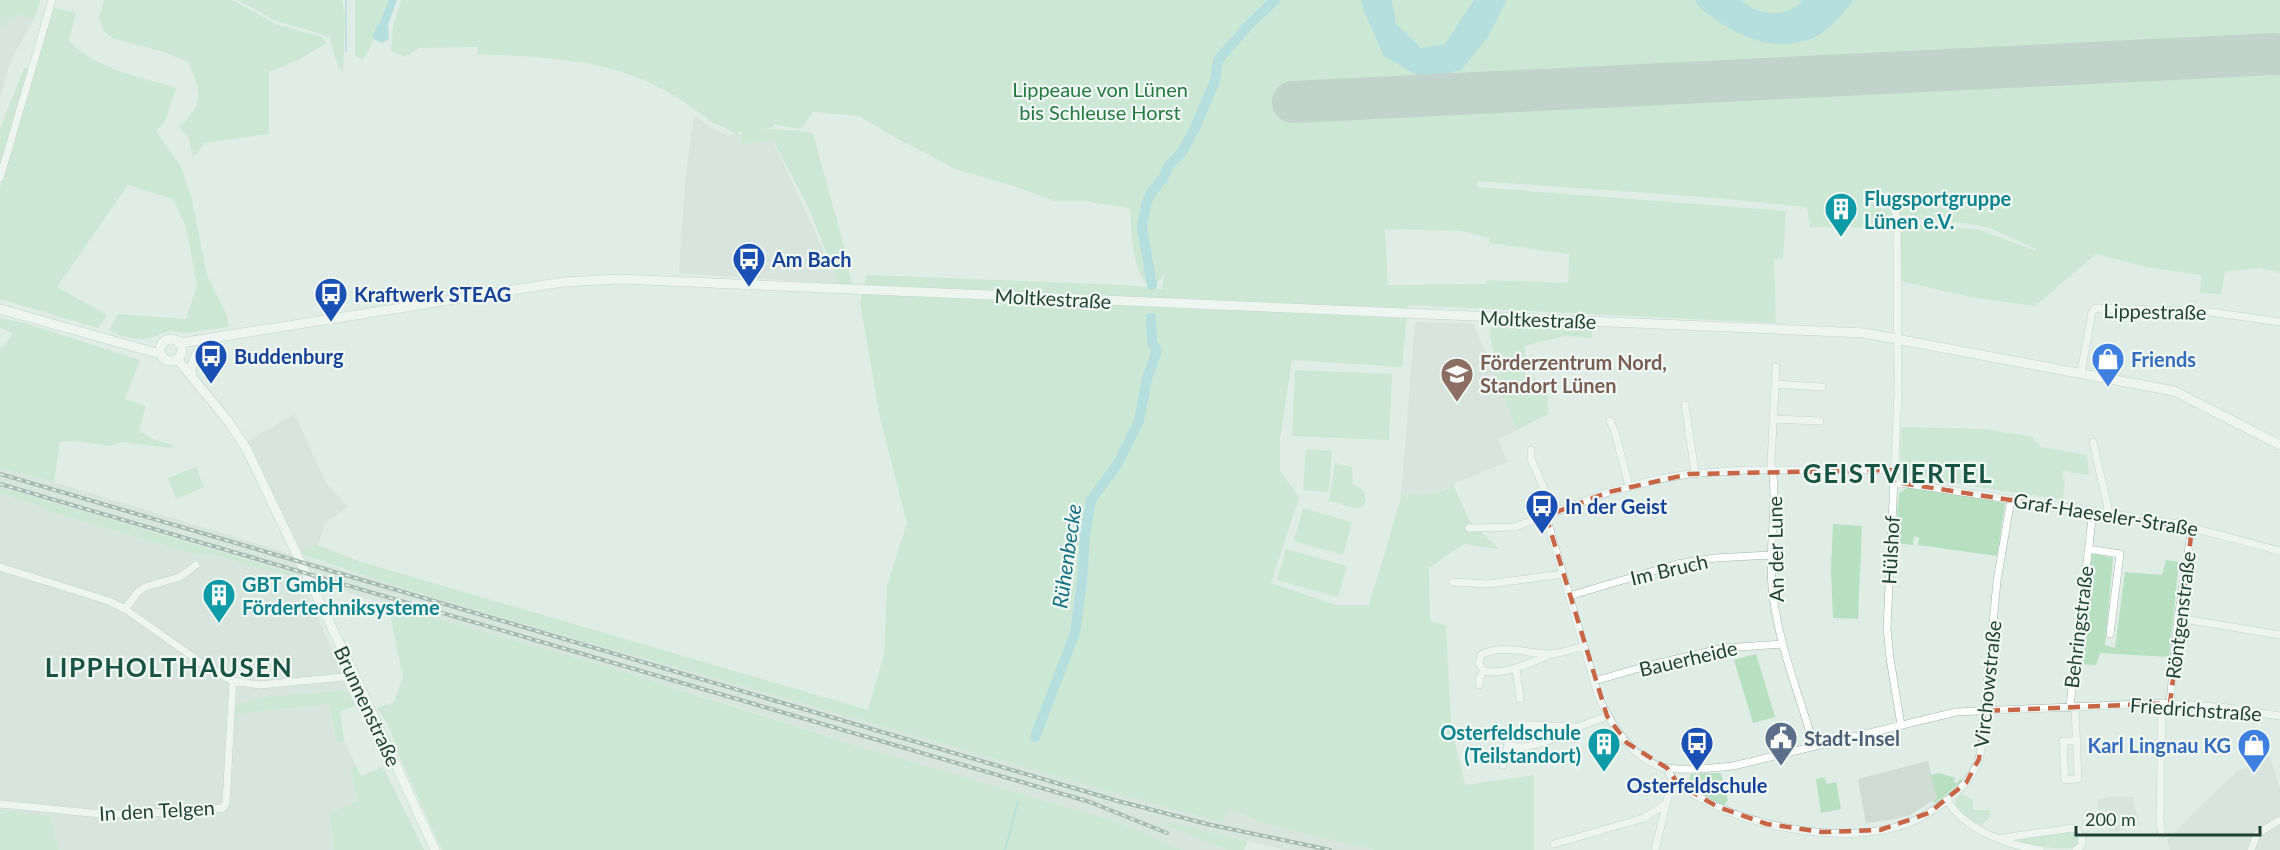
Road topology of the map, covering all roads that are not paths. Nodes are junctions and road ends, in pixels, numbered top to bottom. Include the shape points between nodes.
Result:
1 (52, 0) edge
2 (0, 178) edge
3 (1892, 197) dead end
4 (0, 309) edge
5 (2280, 322) edge
6 (212, 338) junction
7 (1898, 339) junction
8 (181, 347) junction
9 (160, 350) junction
10 (178, 360) junction
11 (1776, 366) dead end
12 (2081, 373) junction
13 (193, 377) junction
14 (1775, 384) junction
15 (1821, 387) dead end
16 (1685, 405) dead end
17 (1773, 418) junction
18 (1610, 421) dead end
19 (1820, 421) dead end
20 (2093, 442) dead end
21 (2280, 445) edge
22 (1531, 450) dead end
23 (1772, 470) junction
24 (1894, 470) junction
25 (1695, 473) junction
26 (1894, 482) junction
27 (1629, 486) junction
28 (2011, 499) junction
29 (2093, 511) junction
30 (1554, 512) junction
31 (2109, 513) junction
32 (1546, 516) junction
33 (1469, 528) dead end
34 (2192, 528) junction
35 (2088, 549) junction
36 (2280, 551) edge
37 (1771, 555) junction
38 (196, 565) dead end
39 (0, 567) edge
40 (1563, 574) junction
41 (1453, 582) dead end
42 (1569, 596) junction
43 (125, 609) junction
44 (2178, 618) junction
45 (2110, 634) dead end
46 (2280, 635) edge
47 (1782, 644) junction
48 (1584, 646) junction
49 (1549, 655) junction
50 (1516, 668) junction
51 (1484, 671) junction
52 (355, 676) junction
53 (233, 681) junction
54 (1594, 681) junction
55 (1479, 686) dead end
56 (1520, 699) dead end
57 (2162, 703) junction
58 (2170, 703) junction
59 (2072, 706) junction
60 (1985, 711) junction
61 (1608, 716) junction
62 (2280, 716) edge
63 (1901, 725) junction
64 (1578, 727) junction
65 (2077, 741) junction
66 (1509, 745) junction
67 (1814, 746) junction
68 (1503, 765) dead end
69 (1667, 768) junction
70 (1672, 780) junction
71 (1947, 800) junction
72 (0, 804) edge
73 (1664, 805) junction
74 (2280, 820) edge
75 (2162, 834) dead end
76 (2000, 838) junction
77 (1554, 844) dead end
78 (435, 850) edge
79 (1655, 850) edge
80 (2041, 850) edge
81 (2076, 850) edge
82 (2251, 850) edge

1 - 2 street
3 - 7 street via 1897,219
4 - 9 street via 129,347
5 - 12 street, Lippestraße via 2210,312 2096,308
6 - 7 street, Moltkestraße via 590,280 655,280 1864,333
6 - 8 street, Moltkestraße
6 - 13 street via 193,359
7 - 12 street, Moltkestraße
7 - 24 street, Hülshof
8 - 9 street via 170,339
8 - 10 street
9 - 10 street via 170,362
10 - 13 street, Brunnenstraße
11 - 14 street, An der Lune
12 - 21 street, Moltkestraße via 2184,394
13 - 52 street, Brunnenstraße via 246,448
14 - 15 street
14 - 17 street, An der Lune
16 - 25 street
17 - 19 street
17 - 23 street, An der Lune
18 - 27 street
20 - 31 street
22 - 30 street via 1531,459
23 - 24 street
23 - 25 street
23 - 37 street, An der Lune
24 - 26 street, Hülshof
25 - 27 street
26 - 28 street, Graf-Haeseler-Straße
26 - 63 street, Hülshof via 1887,628
27 - 30 street
28 - 29 street, Graf-Haeseler-Straße
28 - 60 street, Virchowstraße via 1997,581
29 - 31 street, Graf-Haeseler-Straße
29 - 35 street, Behringstraße
30 - 32 street
31 - 34 street, Graf-Haeseler-Straße
32 - 33 street via 1515,527
32 - 40 street
34 - 36 street, Graf-Haeseler-Straße
34 - 44 street, Röntgenstraße
35 - 45 street, Behringstraße via 2120,555
35 - 59 street, Behringstraße
37 - 42 street, Im Bruch via 1677,564
37 - 47 street, An der Lune via 1772,588
38 - 43 street via 180,577 145,587
39 - 43 street via 94,595
40 - 41 street via 1488,584
40 - 42 street
42 - 48 street
43 - 53 street
44 - 46 street
44 - 58 street, Röntgenstraße
47 - 54 street, Bauerheide via 1724,648
47 - 67 street, An der Lune
48 - 49 street
48 - 54 street
49 - 50 street
49 - 51 street via 1516,650 1484,653 1479,666
50 - 51 street
50 - 56 street
51 - 55 street
52 - 53 street via 259,685
52 - 78 street, Brunnenstraße
53 - 72 street, In den Telgen via 223,808 101,814
54 - 61 street
57 - 58 street, Friedrichstraße
57 - 59 street, Friedrichstraße
57 - 75 street, Röntgenstraße
58 - 62 street, Friedrichstraße
59 - 60 street, Friedrichstraße
59 - 65 street
60 - 63 street, Friedrichstraße via 1956,712
60 - 71 street, Virchowstraße via 1976,767 1966,783
61 - 64 street
61 - 69 street via 1627,743
63 - 67 street, Friedrichstraße
64 - 66 street via 1531,745
64 - 66 street via 1518,727 1506,735
65 - 65 street via 2078,779 2065,780 2063,741
66 - 68 street
67 - 69 street, Friedrichstraße via 1733,766
69 - 70 street
70 - 71 street, Virchowstraße via 1742,817 1814,831 1895,828
70 - 73 street
71 - 76 street via 1965,822
73 - 77 street via 1644,818
73 - 79 street
74 - 82 street via 2257,834
76 - 80 street
76 - 81 street via 2073,828 2082,838

